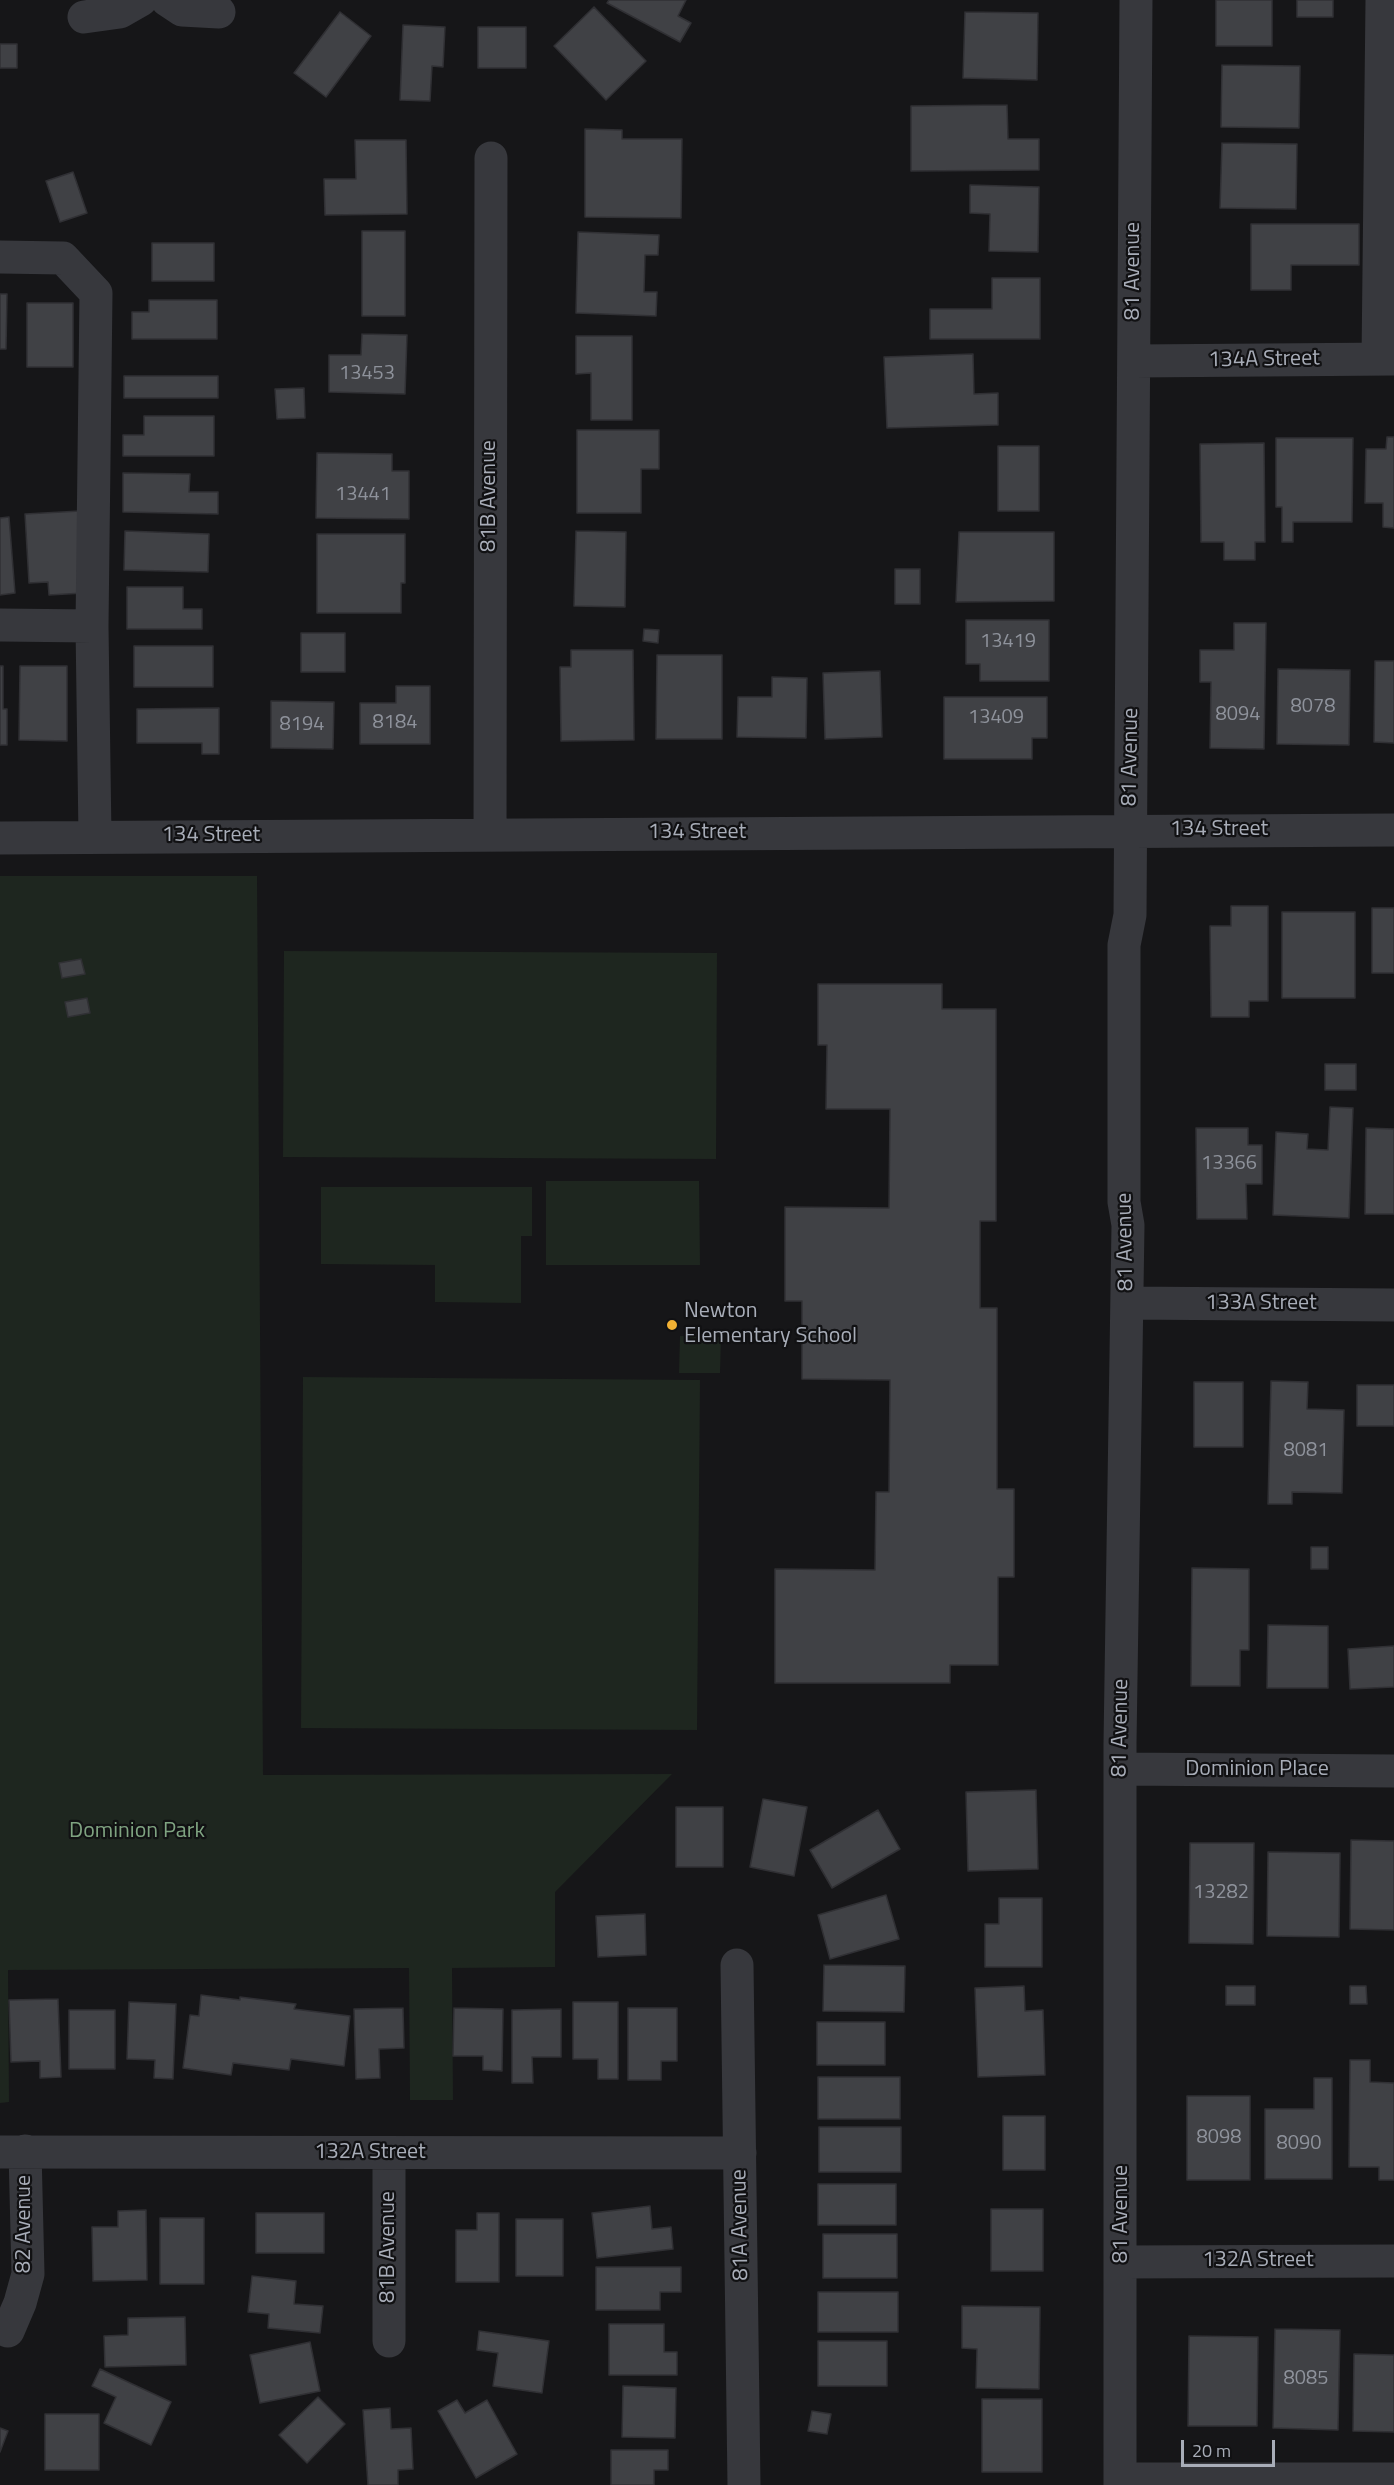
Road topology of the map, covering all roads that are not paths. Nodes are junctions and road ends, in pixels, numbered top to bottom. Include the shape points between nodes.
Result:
1 (141, 0) edge
2 (167, 0) edge
3 (1136, 0) edge
4 (1382, 0) edge
5 (219, 12) dead end
6 (84, 17) dead end
7 (491, 158) dead end
8 (0, 257) edge
9 (1386, 359) edge
10 (1134, 361) junction
11 (0, 625) edge
12 (93, 626) junction
13 (1394, 830) edge
14 (1130, 831) junction
15 (490, 834) junction
16 (95, 837) junction
17 (0, 838) edge
18 (1127, 1303) junction
19 (1394, 1305) edge
20 (1120, 1769) junction
21 (1394, 1771) edge
22 (737, 1965) dead end
23 (13, 2151) edge
24 (389, 2153) junction
25 (740, 2153) junction
26 (1394, 2261) edge
27 (1122, 2262) junction
28 (8, 2331) dead end
29 (389, 2341) dead end
30 (1394, 2479) edge
31 (1120, 2482) edge
32 (744, 2485) edge

1 - 6 street via 120,12
2 - 5 street via 182,10
3 - 10 street, 81 Avenue
4 - 9 street
7 - 15 street, 81B Avenue
8 - 12 street via 63,258 96,293
9 - 10 street, 134A Street
10 - 14 street, 81 Avenue
11 - 12 street
12 - 16 street
13 - 14 street, 134 Street
14 - 15 street, 134 Street
14 - 18 street, 81 Avenue via 1130,915 1124,945
15 - 16 street, 134 Street
16 - 17 street, 134 Street
18 - 19 street, 133A Street
18 - 20 street, 81 Avenue
20 - 21 street, Dominion Place
20 - 27 street, 81 Avenue
22 - 25 street, 81A Avenue
23 - 24 street, 132A Street
23 - 28 street, 82 Avenue via 28,2274
24 - 25 street, 132A Street
24 - 29 street, 81B Avenue
25 - 32 street, 81A Avenue
26 - 27 street, 132A Street
27 - 31 street, 81 Avenue
30 - 31 street

